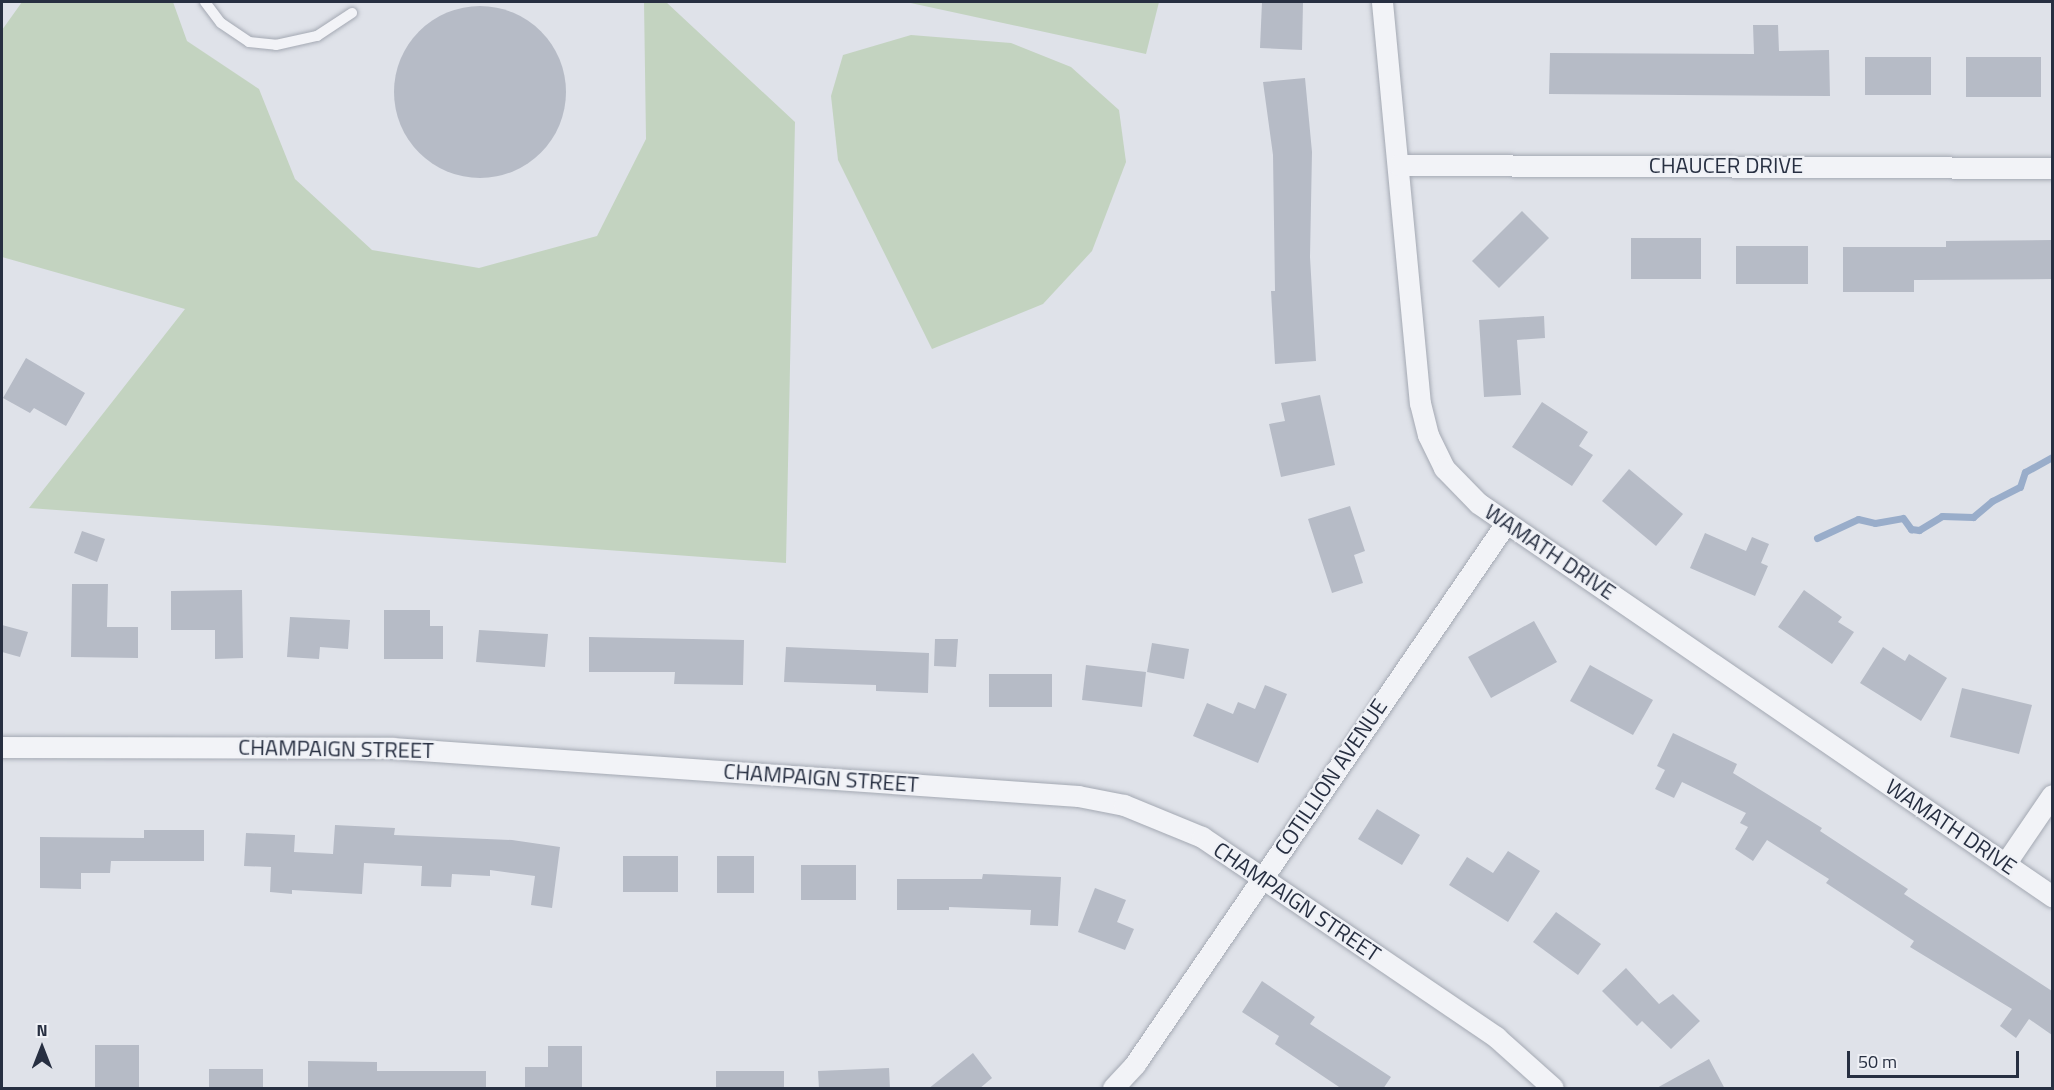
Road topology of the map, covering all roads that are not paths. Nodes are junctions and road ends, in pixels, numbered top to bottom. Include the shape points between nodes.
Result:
1 (205, 2) edge
2 (1382, 2) edge
3 (352, 13) dead end
4 (1399, 165) junction
5 (2052, 168) edge
6 (1506, 523) junction
7 (2, 747) edge
8 (2052, 795) edge
9 (2005, 864) junction
10 (1262, 878) junction
11 (2052, 896) edge
12 (1113, 1089) edge
13 (1552, 1089) edge

1 - 3 lane via 221,23 249,42 276,45 317,36
2 - 4 street, WAMATH DRIVE
4 - 5 street, CHAUCER DRIVE
4 - 6 street, WAMATH DRIVE via 1420,403 1428,435 1454,481
6 - 9 street, WAMATH DRIVE
6 - 10 street, COTILLION AVENUE
7 - 10 street, CHAMPAIGN STREET via 392,748 1078,796 1124,804 1182,826
8 - 9 street
9 - 11 street, WAMATH DRIVE
10 - 12 street, COTILLION AVENUE via 1135,1064
10 - 13 street, CHAMPAIGN STREET via 1496,1037

